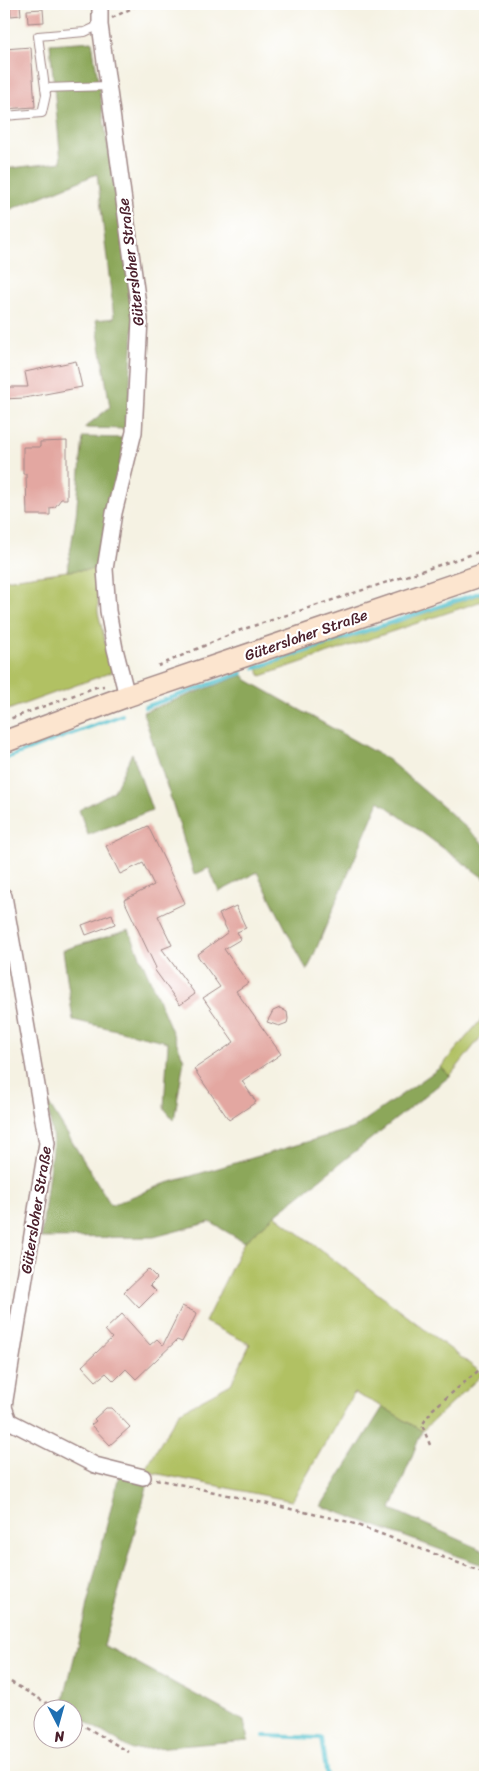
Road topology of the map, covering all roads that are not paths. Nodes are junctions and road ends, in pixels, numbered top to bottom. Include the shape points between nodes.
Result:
1 (100, 4) edge
2 (100, 25) junction
3 (108, 86) junction
4 (45, 88) junction
5 (4, 116) edge
6 (485, 574) edge
7 (125, 688) junction
8 (4, 742) edge
9 (4, 896) edge
10 (8, 947) edge
11 (4, 1406) edge
12 (143, 1477) road end

1 - 2 street, Gütersloher Straße
2 - 3 street, Gütersloher Straße
2 - 4 lane via 85,32 38,36
3 - 4 lane
3 - 7 street, Gütersloher Straße via 140,319 134,432 114,513 105,570 110,621
4 - 5 lane via 42,113
6 - 7 main road, Gütersloher Straße
7 - 8 main road, Gütersloher Straße
9 - 10 street, Gütersloher Straße
10 - 11 street, Gütersloher Straße via 47,1143
11 - 12 street, Gütersloher Straße via 9,1421 87,1461

